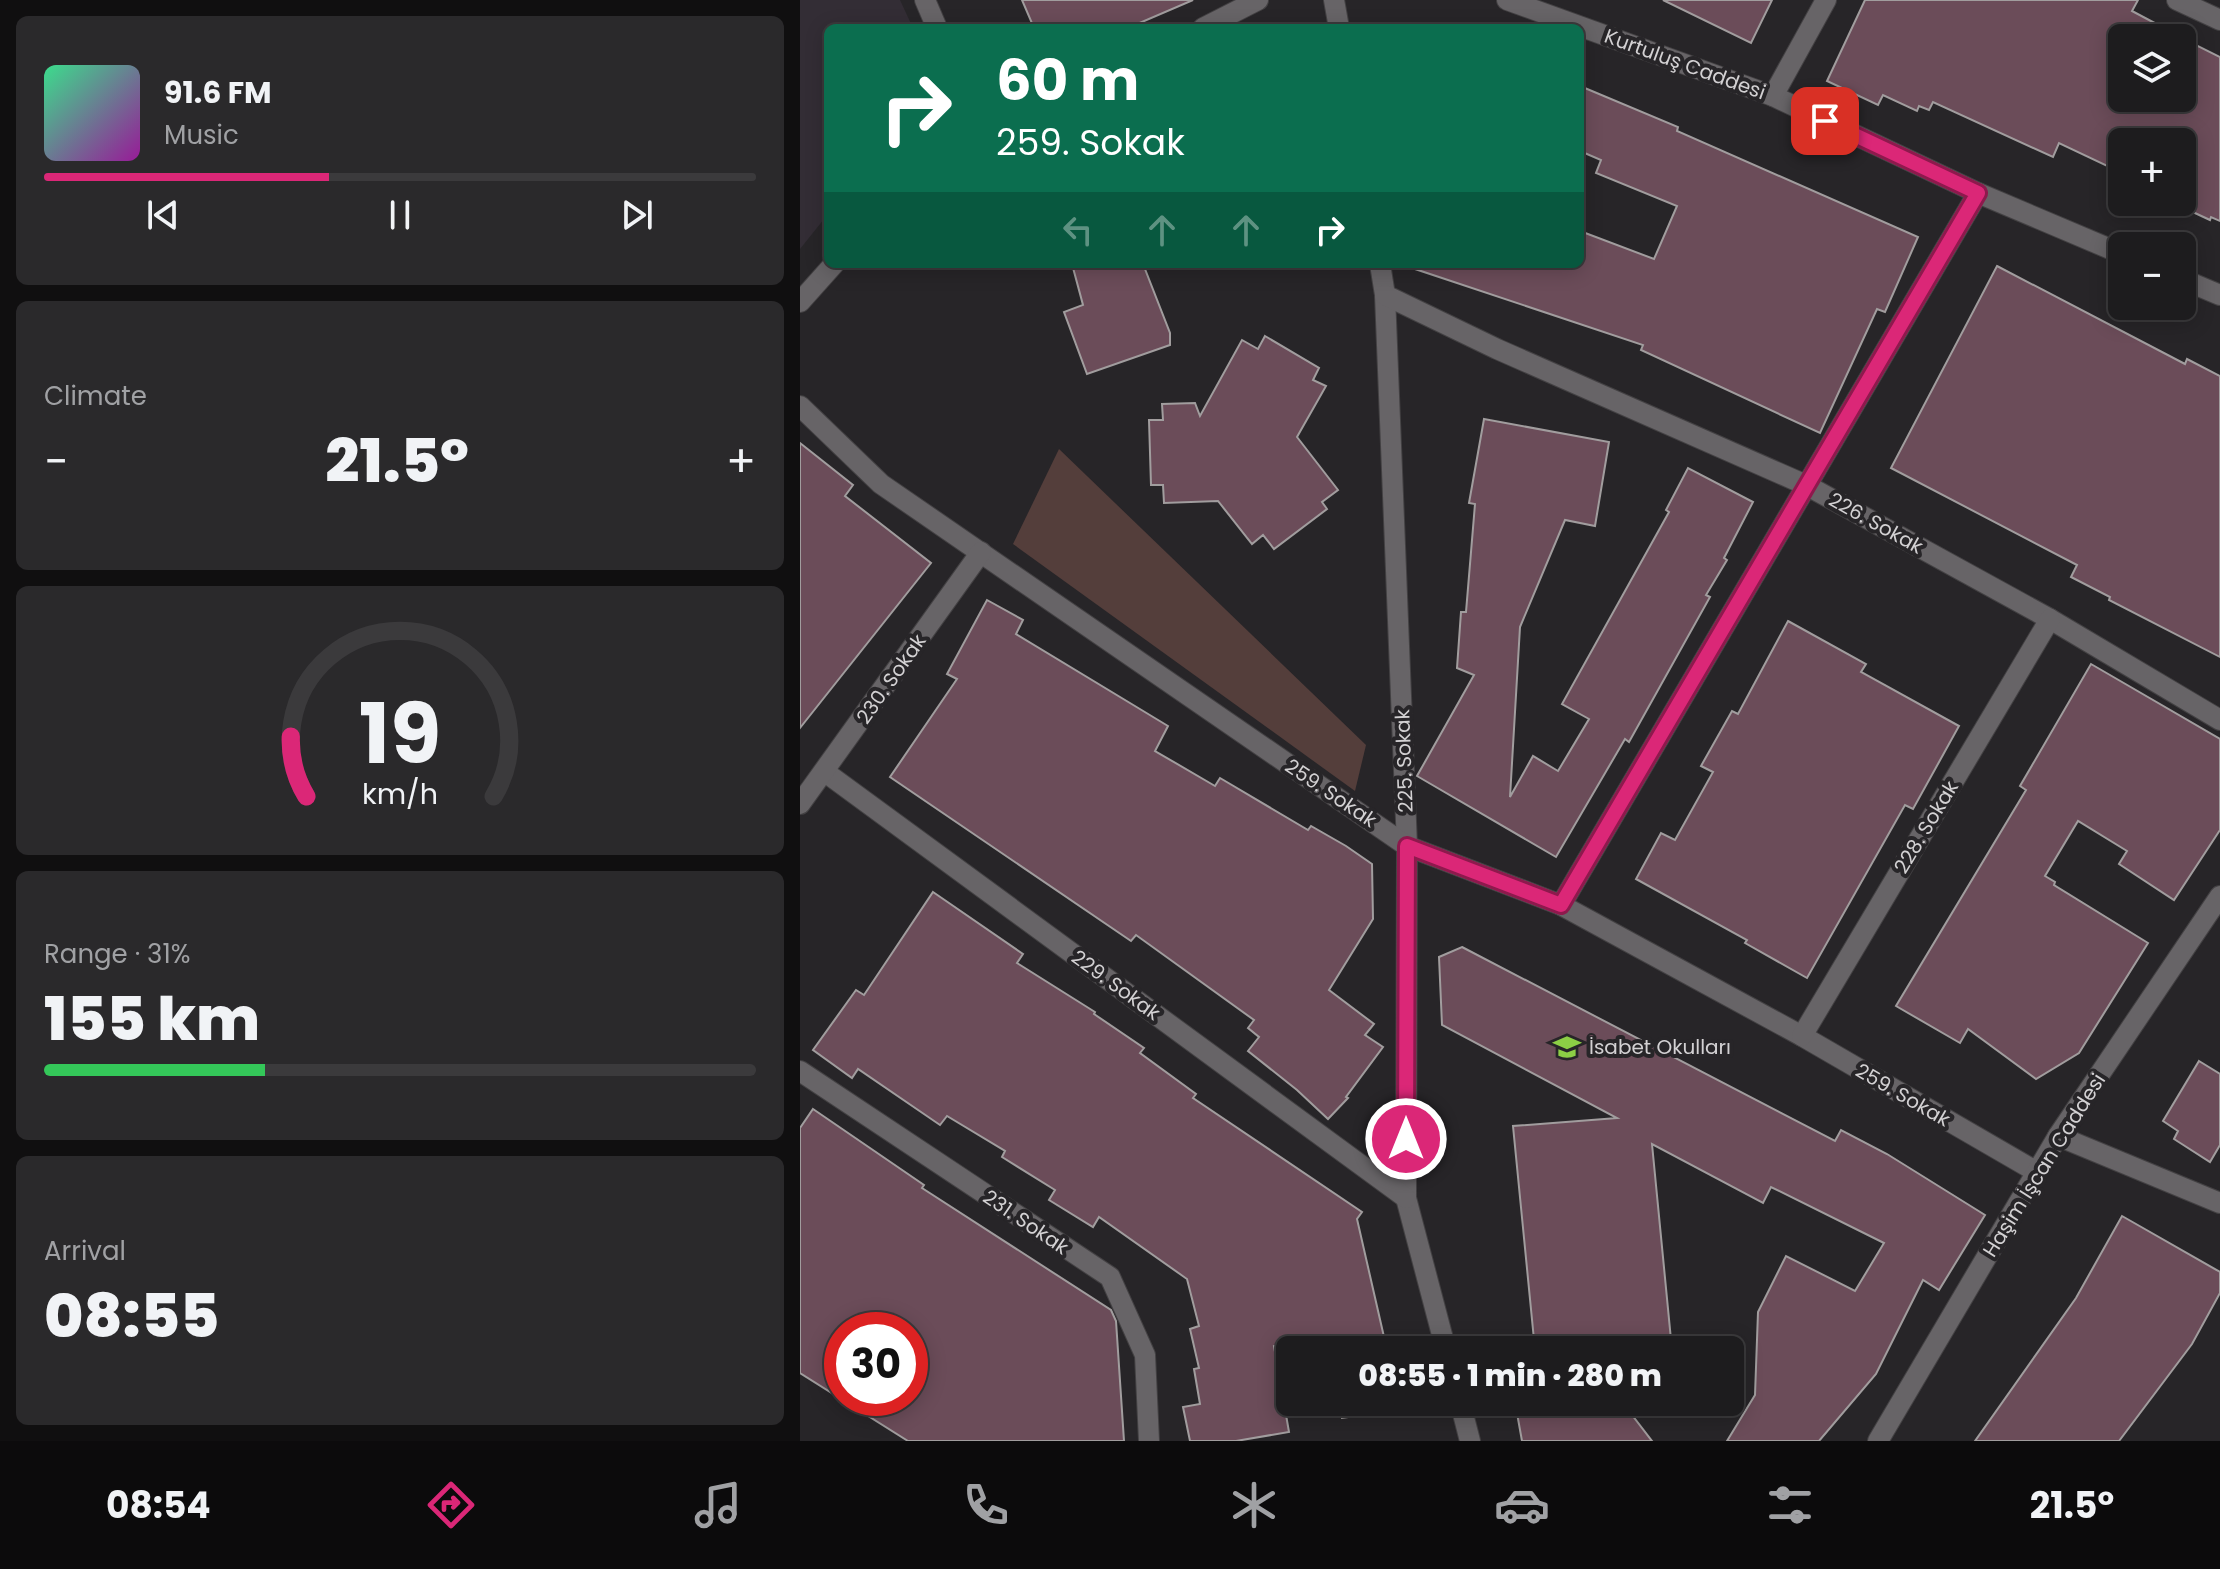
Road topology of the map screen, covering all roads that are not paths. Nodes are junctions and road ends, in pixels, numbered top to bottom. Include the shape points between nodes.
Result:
1 (925, 0) edge
2 (1258, 0) edge
3 (1334, 0) edge
4 (1507, 0) edge
5 (1826, 0) edge
6 (2177, 0) edge
7 (2220, 20) edge
8 (935, 24) edge
9 (1211, 24) edge
10 (1338, 24) edge
11 (1574, 24) edge
12 (1584, 28) edge
13 (1773, 96) junction
14 (1978, 193) junction
15 (2108, 248) edge
16 (830, 268) edge
17 (1381, 268) edge
18 (2196, 285) edge
19 (1385, 295) junction
20 (2220, 295) edge
21 (800, 302) edge
22 (800, 406) edge
23 (1806, 485) junction
24 (981, 552) junction
25 (2050, 619) junction
26 (2220, 720) edge
27 (825, 772) junction
28 (800, 804) edge
29 (1407, 846) junction
30 (2220, 896) edge
31 (1561, 905) junction
32 (1802, 1036) junction
33 (800, 1071) edge
34 (2058, 1136) junction
35 (2037, 1172) junction
36 (1406, 1198) junction
37 (2220, 1203) edge
38 (1442, 1336) edge
39 (1463, 1416) edge
40 (1149, 1441) edge
41 (1469, 1441) edge
42 (1878, 1441) edge

1 - 8 street
2 - 9 street
3 - 10 street
4 - 11 street, Kurtuluş Caddesi
5 - 13 street
6 - 7 street
12 - 13 street, Kurtuluş Caddesi
13 - 14 street, Kurtuluş Caddesi
14 - 15 street, Kurtuluş Caddesi
14 - 23 street
16 - 21 street
17 - 19 street, 225. Sokak
18 - 20 street
19 - 23 street, 226. Sokak
19 - 29 street, 225. Sokak
22 - 24 street, 259. Sokak via 881,484
23 - 25 street, 226. Sokak
23 - 31 street
24 - 27 street, 230. Sokak
24 - 29 street, 259. Sokak
25 - 26 street, 226. Sokak
25 - 32 street, 228. Sokak
27 - 28 street, 230. Sokak
27 - 36 street, 229. Sokak
29 - 31 street, 259. Sokak
29 - 36 street, 225. Sokak
30 - 34 street, Haşim İşcan Caddesi
31 - 32 street, 259. Sokak
32 - 35 street, 259. Sokak
33 - 40 street, 231. Sokak via 1110,1277 1145,1355
34 - 35 street, Haşim İşcan Caddesi
34 - 37 street
35 - 42 street, Haşim İşcan Caddesi
36 - 38 street, 225. Sokak
39 - 41 street

